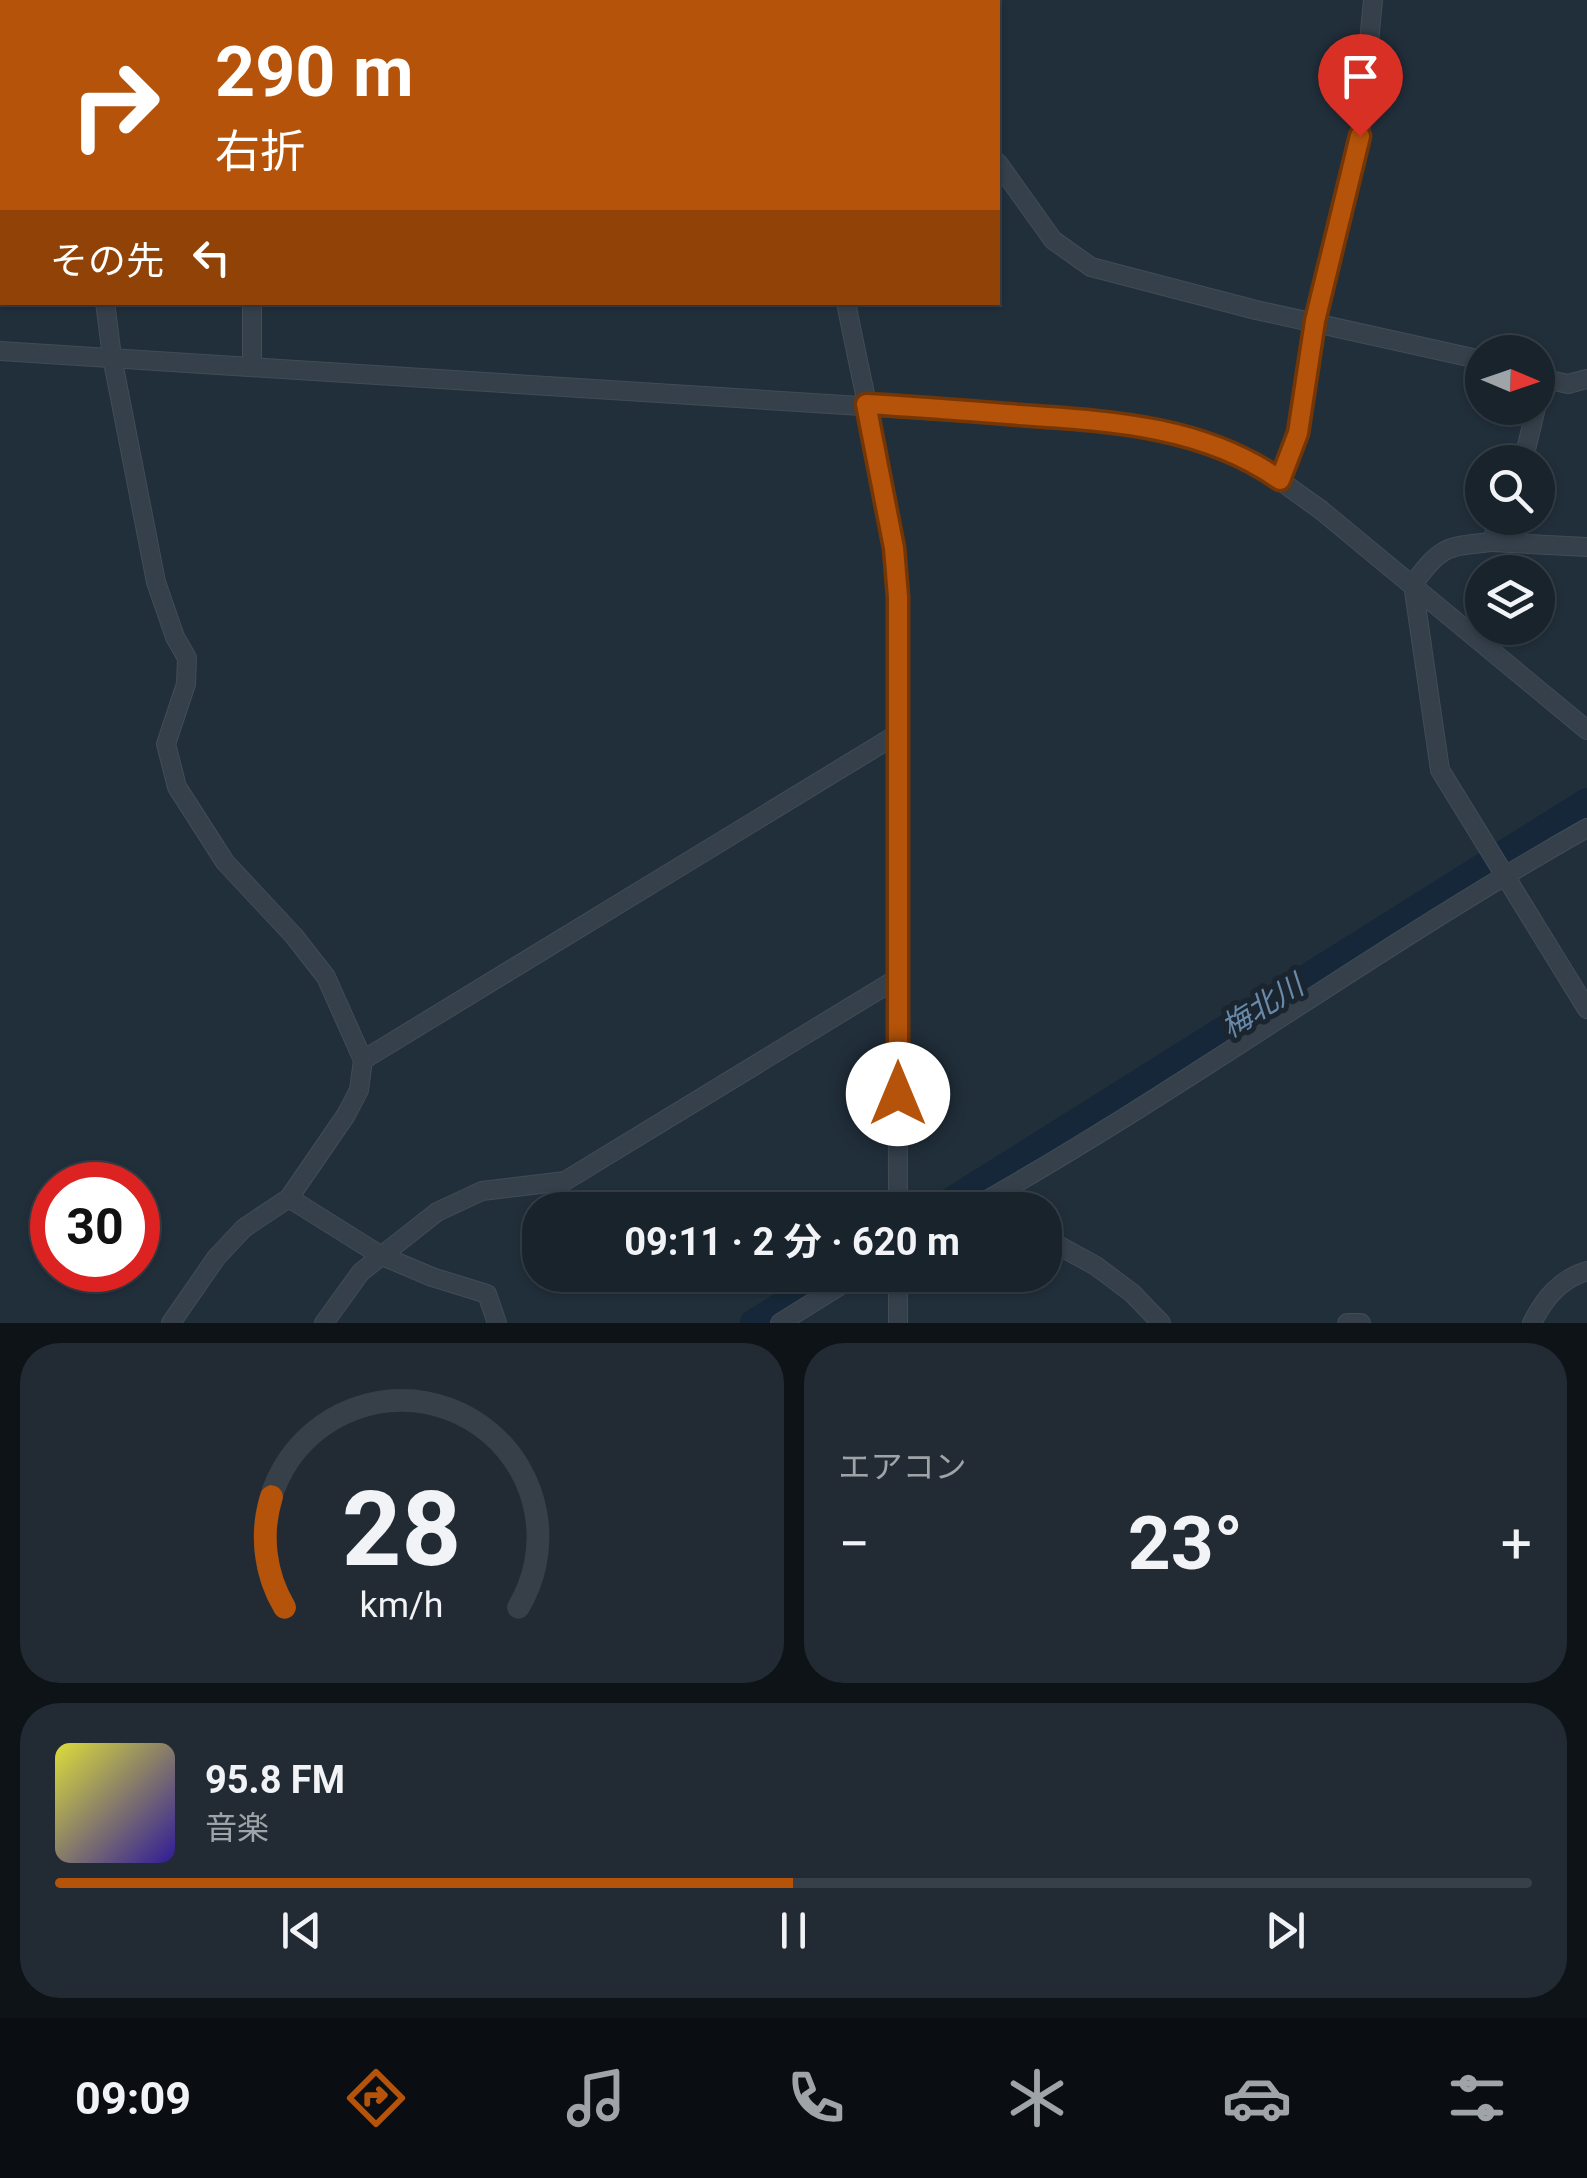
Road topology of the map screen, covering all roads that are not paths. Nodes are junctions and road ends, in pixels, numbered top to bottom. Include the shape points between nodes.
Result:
1 (1373, 0) edge
2 (1000, 166) edge
3 (105, 305) edge
4 (252, 305) edge
5 (847, 305) edge
6 (1315, 321) junction
7 (0, 351) edge
8 (1465, 356) edge
9 (112, 357) junction
10 (252, 366) junction
11 (1587, 380) edge
12 (1555, 384) edge
13 (866, 404) junction
14 (1280, 480) junction
15 (1494, 535) edge
16 (1491, 542) junction
17 (1587, 547) edge
18 (1412, 584) junction
19 (1587, 730) edge
20 (899, 733) junction
21 (1587, 828) edge
22 (1504, 874) junction
23 (898, 978) junction
24 (1587, 1009) edge
25 (363, 1060) junction
26 (1005, 1190) joint
27 (898, 1192) edge
28 (1001, 1192) edge
29 (289, 1198) junction
30 (1062, 1247) edge
31 (380, 1256) junction
32 (1587, 1271) edge
33 (830, 1292) edge
34 (898, 1292) edge
35 (170, 1323) edge
36 (324, 1323) edge
37 (497, 1323) edge
38 (780, 1323) edge
39 (898, 1323) edge
40 (1161, 1323) edge
41 (1347, 1323) edge
42 (1361, 1323) edge
43 (1532, 1323) edge

1 - 6 street via 1360,136
2 - 6 street via 1053,240 1092,267
3 - 9 street
4 - 10 street
5 - 13 street
6 - 8 street
6 - 14 street via 1298,433
7 - 9 street
9 - 10 street
9 - 25 street via 156,582 187,658 186,684 166,744 177,786 225,862 326,976
10 - 13 street
11 - 12 street
13 - 14 street via 1156,430 1196,438
13 - 20 street via 894,548
14 - 18 street
15 - 16 street
16 - 17 street
16 - 18 street via 1448,547
18 - 19 street
18 - 22 street via 1440,770
20 - 23 street
20 - 25 street
21 - 22 street
22 - 24 street
22 - 26 street
23 - 27 street
23 - 31 street via 588,1168 565,1180 456,1201
25 - 29 street via 346,1116
26 - 28 street
29 - 31 street
29 - 35 street via 244,1228
30 - 40 street via 1132,1293
31 - 36 street
31 - 37 street via 487,1294
32 - 43 street via 1553,1290
33 - 38 street
34 - 39 street
41 - 42 street

